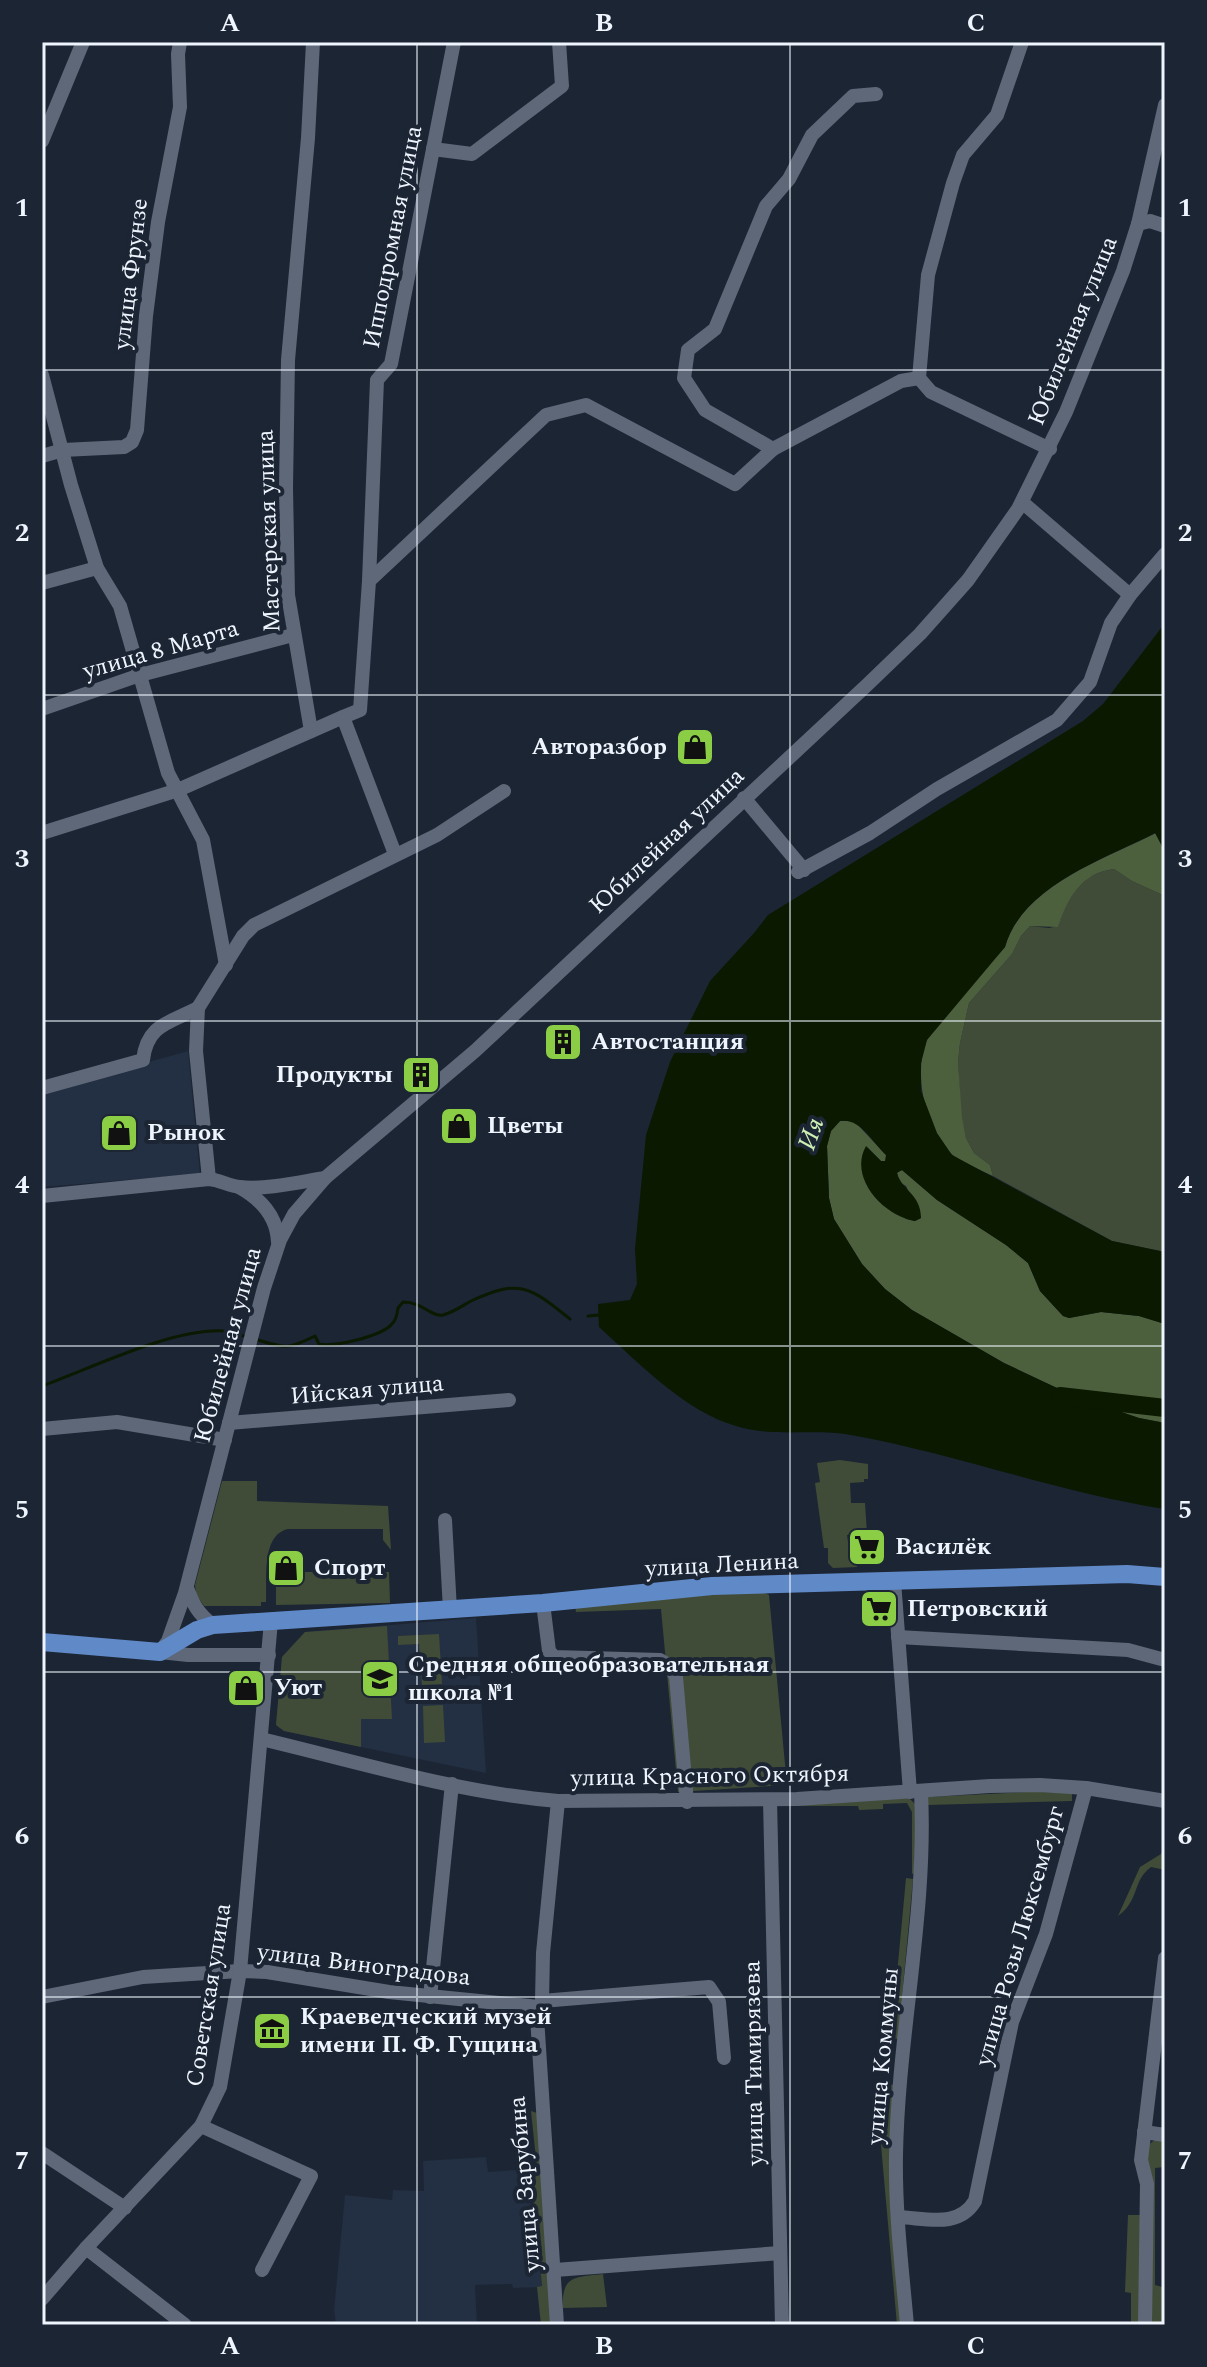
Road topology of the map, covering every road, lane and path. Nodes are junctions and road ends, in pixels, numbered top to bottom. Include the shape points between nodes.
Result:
1 (83, 42) edge
2 (180, 42) edge
3 (313, 42) edge
4 (454, 42) edge
5 (559, 42) edge
6 (1022, 42) edge
7 (876, 94) dead end
8 (1165, 105) edge
9 (42, 141) edge
10 (433, 149) junction
11 (1138, 224) junction
12 (1165, 226) edge
13 (42, 375) edge
14 (919, 378) junction
15 (773, 449) junction
16 (1050, 449) junction
17 (63, 450) junction
18 (42, 456) edge
19 (1022, 502) junction
20 (1165, 554) edge
21 (97, 568) junction
22 (369, 581) junction
23 (42, 583) edge
24 (1130, 595) junction
25 (293, 635) junction
26 (140, 675) junction
27 (42, 709) edge
28 (343, 717) junction
29 (311, 731) junction
30 (178, 790) junction
31 (504, 791) dead end
32 (744, 798) junction
33 (42, 833) edge
34 (395, 854) junction
35 (226, 965) junction
36 (198, 1008) junction
37 (42, 1088) edge
38 (325, 1178) junction
39 (209, 1179) junction
40 (239, 1187) junction
41 (42, 1196) edge
42 (276, 1251) junction
43 (509, 1400) dead end
44 (229, 1423) junction
45 (42, 1429) edge
46 (225, 1440) junction
47 (445, 1520) dead end
48 (1165, 1577) edge
49 (894, 1581) junction
50 (187, 1588) junction
51 (543, 1603) junction
52 (450, 1610) junction
53 (274, 1627) junction
54 (205, 1628) junction
55 (898, 1637) junction
56 (42, 1642) edge
57 (160, 1652) junction
58 (269, 1655) junction
59 (198, 1656) junction
60 (234, 1656) junction
61 (1165, 1660) edge
62 (267, 1681) junction
63 (261, 1739) junction
64 (452, 1784) junction
65 (1086, 1788) junction
66 (916, 1792) junction
67 (770, 1800) junction
68 (558, 1801) junction
69 (1165, 1801) edge
70 (687, 1802) junction
71 (1165, 1958) edge
72 (240, 1971) junction
73 (42, 1997) edge
74 (430, 1997) junction
75 (540, 2004) junction
76 (724, 2058) dead end
77 (201, 2126) junction
78 (1144, 2132) junction
79 (1165, 2135) edge
80 (42, 2153) edge
81 (125, 2208) junction
82 (898, 2217) junction
83 (86, 2248) junction
84 (780, 2253) junction
85 (262, 2270) dead end
86 (555, 2270) junction
87 (42, 2299) edge
88 (185, 2325) edge
89 (557, 2325) edge
90 (782, 2325) edge
91 (907, 2325) edge
92 (1145, 2325) edge

1 - 9 street
2 - 17 street, улица Фрунзе via 180,107 158,222 137,430 124,447
3 - 25 street, Мастерская улица via 288,360
4 - 10 street, Ипподромная улица
5 - 10 street via 562,86 472,154
6 - 14 street via 997,115 963,155 953,183 928,275
7 - 15 street via 853,96 812,135 789,179 766,206 715,329 688,350 684,378 705,410
8 - 11 street, Юбилейная улица
10 - 22 street, Ипподромная улица via 391,364 377,380
11 - 12 street
11 - 16 street, Юбилейная улица
13 - 17 street
14 - 15 street via 901,381
14 - 16 street via 931,392
15 - 22 street via 735,484 586,405 546,415
16 - 19 street, Юбилейная улица
17 - 18 street, улица Фрунзе
17 - 21 street
19 - 24 street
19 - 32 street, Юбилейная улица via 968,580 920,634
20 - 24 street
21 - 23 street
21 - 26 street via 120,606
22 - 28 street, Ипподромная улица via 360,710
24 - 32 street via 1111,623 1090,682 1057,720 801,871
25 - 26 street, улица 8 Марта
25 - 29 street, Мастерская улица
26 - 27 street, улица 8 Марта
26 - 30 street via 168,773
28 - 29 street
28 - 34 street
29 - 30 street
30 - 33 street
30 - 35 street via 203,840
31 - 34 street via 437,835
32 - 38 street, Юбилейная улица via 475,1051
34 - 35 street via 254,925
35 - 36 street
36 - 37 street via 152,1032 143,1060
36 - 39 street via 196,1051
38 - 40 street
38 - 42 street, Юбилейная улица via 294,1214
39 - 40 street
39 - 41 street
40 - 42 street via 274,1220
42 - 44 street, Юбилейная улица
43 - 44 street, Ийская улица
44 - 46 street, Юбилейная улица
45 - 46 street via 117,1422
46 - 50 street, Юбилейная улица
47 - 52 street
48 - 49 main road, улица Ленина
49 - 51 main road, улица Ленина via 712,1586
49 - 55 street, улица Коммуны
50 - 54 street
50 - 57 street, Юбилейная улица
51 - 52 main road, улица Ленина
51 - 70 street via 554,1657 660,1660 669,1665 676,1677
52 - 53 main road, улица Ленина
53 - 54 main road, улица Ленина
53 - 58 street, Советская улица
54 - 57 main road
54 - 59 street via 192,1636
55 - 61 street via 1128,1650
55 - 66 street, улица Коммуны
56 - 57 main road
57 - 59 street
58 - 60 street
58 - 62 street, Советская улица
59 - 60 street
60 - 62 street
62 - 63 street, Советская улица
63 - 64 street, улица Красного Октября
63 - 72 street, Советская улица
64 - 68 street, улица Красного Октября
64 - 74 street
65 - 66 street, улица Красного Октября via 990,1786
65 - 69 street, улица Красного Октября
65 - 82 street, улица Розы Люксембург via 1046,1934 1012,2022 975,2201 965,2215 952,2219
66 - 67 street, улица Красного Октября
66 - 82 street, улица Коммуны via 919,1880 896,2154
67 - 70 street, улица Красного Октября
67 - 84 street, улица Тимирязева
68 - 70 street, улица Красного Октября
68 - 75 street, улица Зарубина
71 - 78 street
72 - 73 street, улица Виноградова via 143,1977
72 - 74 street, улица Виноградова
72 - 77 street, Советская улица via 220,2087
74 - 75 street, улица Виноградова
75 - 76 street, улица Виноградова via 709,1987 719,2002
75 - 86 street, улица Зарубина via 541,2105
77 - 81 street, Советская улица
77 - 85 street via 311,2176
78 - 79 street
78 - 92 street
80 - 81 street
81 - 83 street, Советская улица
82 - 91 street, улица Коммуны
83 - 87 street, Советская улица
83 - 88 street
84 - 86 street
84 - 90 street, улица Тимирязева
86 - 89 street, улица Зарубина

